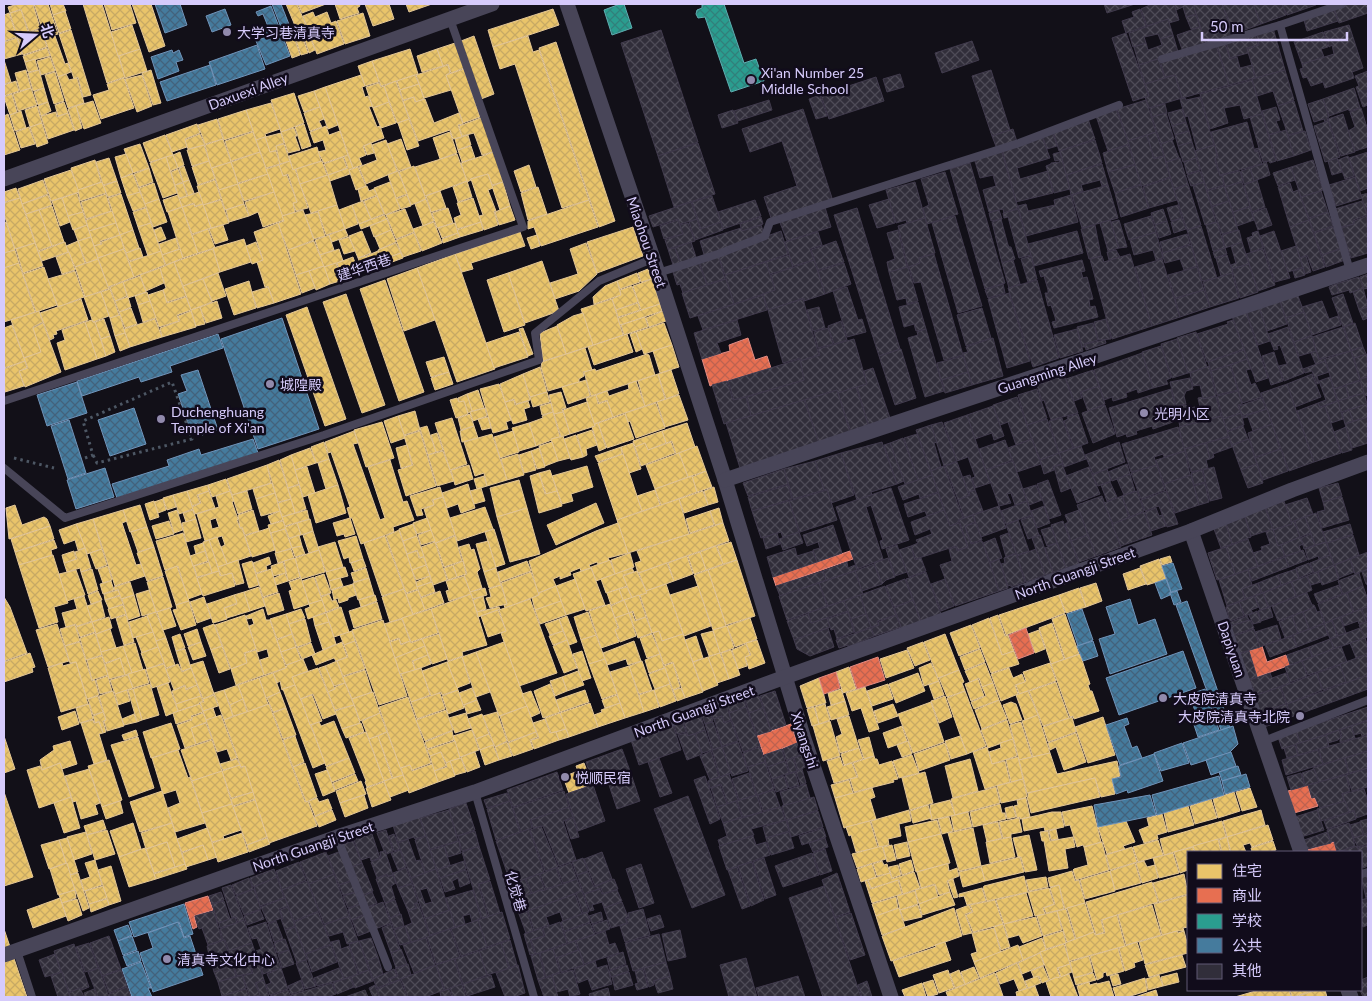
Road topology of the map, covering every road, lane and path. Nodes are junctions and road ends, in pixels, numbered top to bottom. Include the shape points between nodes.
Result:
1 (492, 4) edge
2 (567, 4) edge
3 (1342, 4) edge
4 (450, 19) junction
5 (1280, 25) junction
6 (1162, 59) dead end
7 (1118, 105) dead end
8 (4, 179) edge
9 (1368, 265) edge
10 (655, 266) junction
11 (1350, 271) junction
12 (4, 401) edge
13 (93, 455) junction
14 (12, 457) dead end
15 (85, 458) dead end
16 (1368, 462) edge
17 (4, 468) edge
18 (54, 468) dead end
19 (725, 480) junction
20 (1191, 531) junction
21 (786, 677) junction
22 (1368, 700) edge
23 (1264, 741) junction
24 (475, 792) junction
25 (337, 837) junction
26 (1301, 851) edge
27 (10, 953) edge
28 (388, 967) dead end
29 (32, 997) edge
30 (534, 997) edge
31 (891, 997) edge

1 - 4 street, Daxuexi Alley
2 - 10 street, Miaohou Street
3 - 5 lane
4 - 8 street, Daxuexi Alley
4 - 12 lane, 建华西巷 via 523,227
5 - 6 lane
5 - 11 lane
7 - 10 lane via 1019,143 770,222 765,236 718,254
9 - 11 street, Guangming Alley
10 - 17 lane via 599,281 535,333 539,360 315,438 65,518
10 - 19 street, Miaohou Street
11 - 19 street, Guangming Alley
13 - 13 path via 83,422 172,382 192,439 97,463
13 - 15 path
14 - 18 path
16 - 20 street, North Guangji Street
19 - 21 street, Xiyangshi
20 - 21 street, North Guangji Street
20 - 23 street, Dapiyuan
21 - 24 street, North Guangji Street
21 - 31 street, Xiyangshi
22 - 23 lane
23 - 26 street, Dapiyuan
24 - 25 street, North Guangji Street
24 - 30 lane, 化觉巷
25 - 27 street, North Guangji Street
25 - 28 lane
27 - 29 lane

